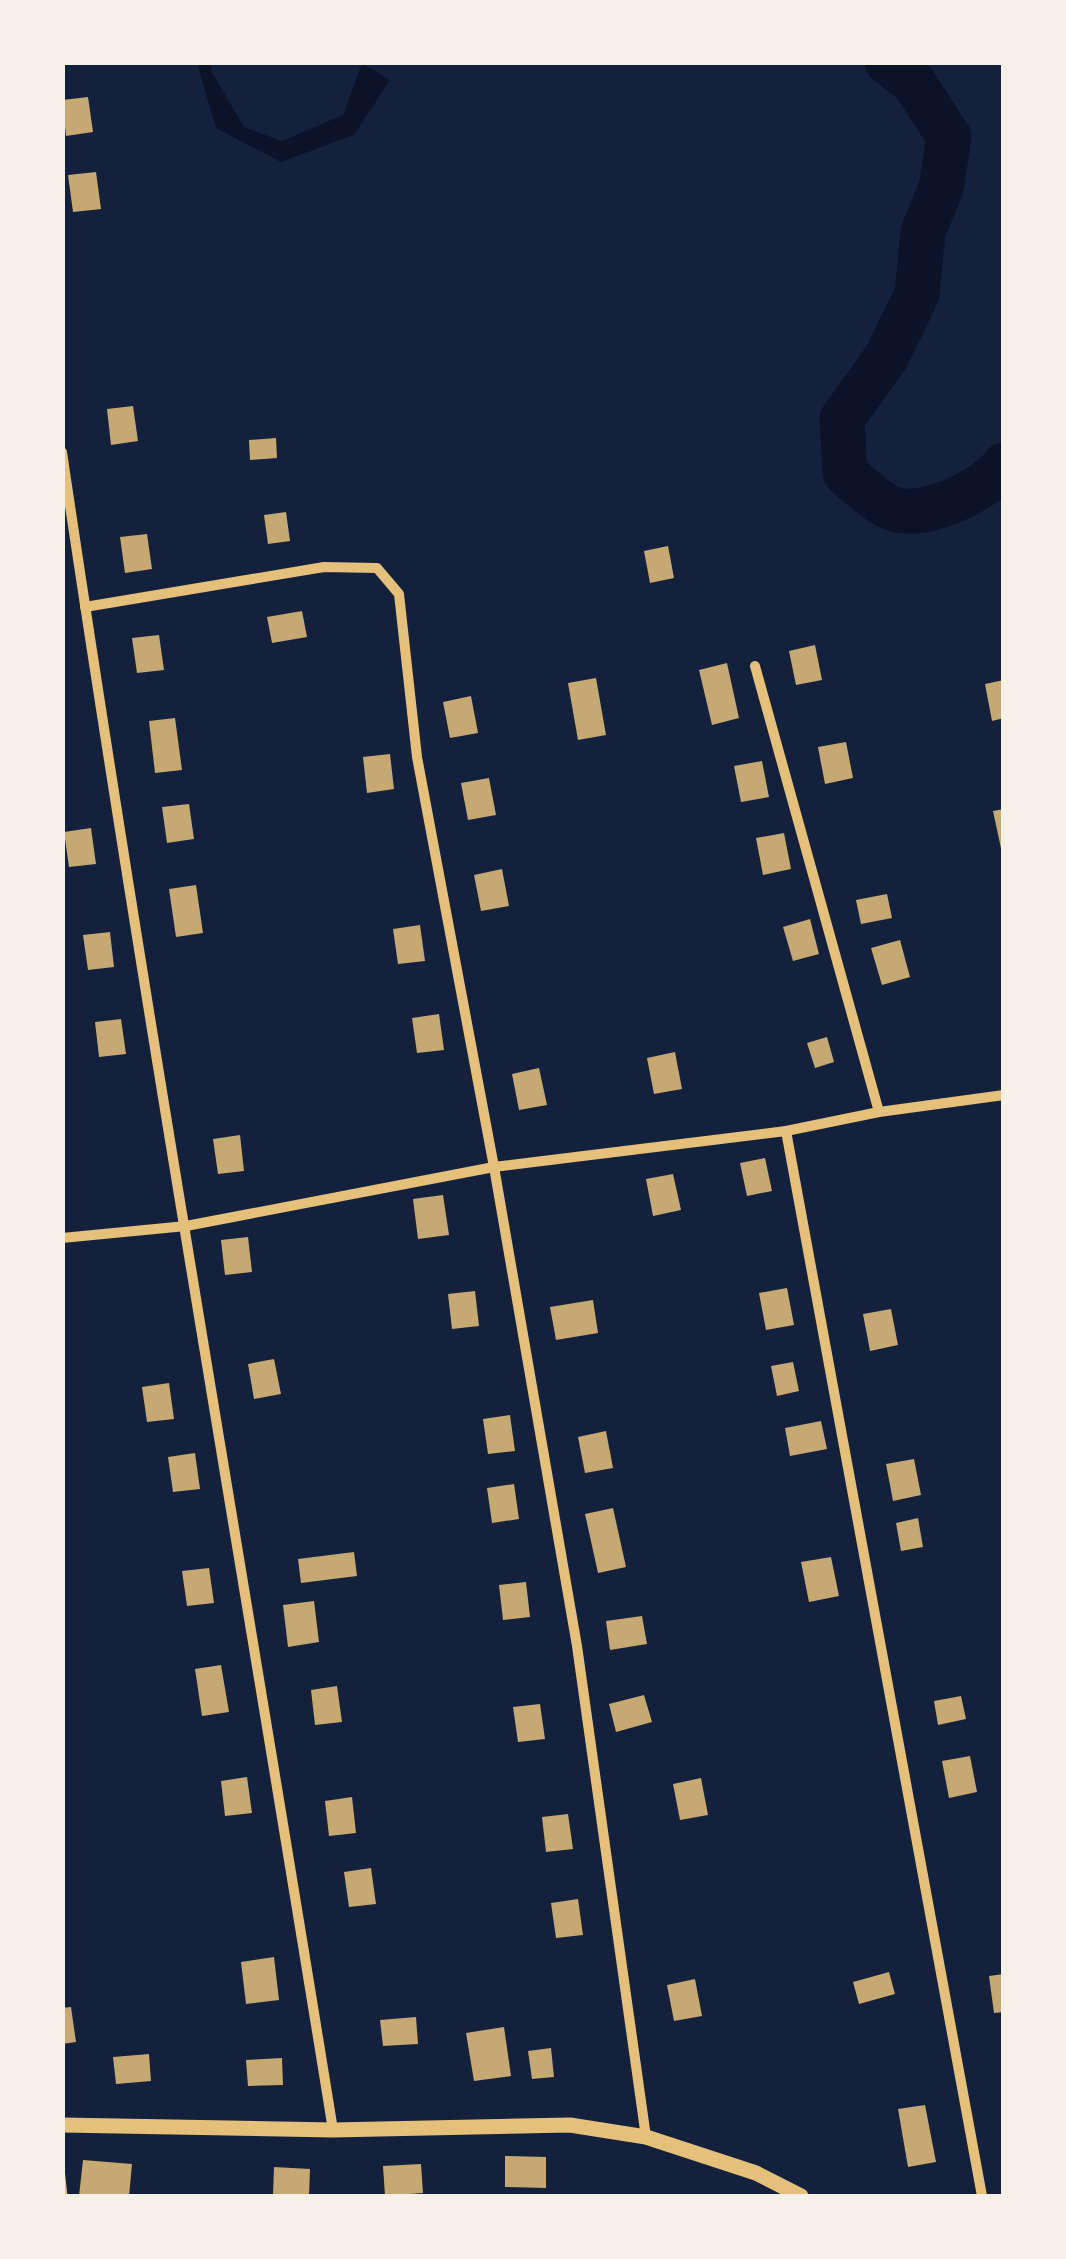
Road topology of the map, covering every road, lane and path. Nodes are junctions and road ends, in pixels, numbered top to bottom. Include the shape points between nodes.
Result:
1 (62, 452) edge
2 (85, 607) junction
3 (755, 666) dead end
4 (1004, 1095) edge
5 (879, 1112) junction
6 (786, 1131) junction
7 (494, 1167) junction
8 (186, 1226) junction
9 (62, 1238) edge
10 (62, 2126) edge
11 (333, 2130) junction
12 (646, 2137) junction
13 (62, 2169) edge
14 (65, 2196) edge
15 (801, 2196) edge
16 (982, 2196) edge

1 - 2 street
2 - 7 street via 324,567 378,568 399,594 417,757
2 - 8 street
3 - 5 street
4 - 5 street
5 - 6 street
6 - 7 street
6 - 16 street
7 - 8 street
7 - 12 street via 578,1646
8 - 9 street
8 - 11 street
10 - 11 street
11 - 12 street via 570,2125
12 - 15 street via 756,2172
13 - 14 path

